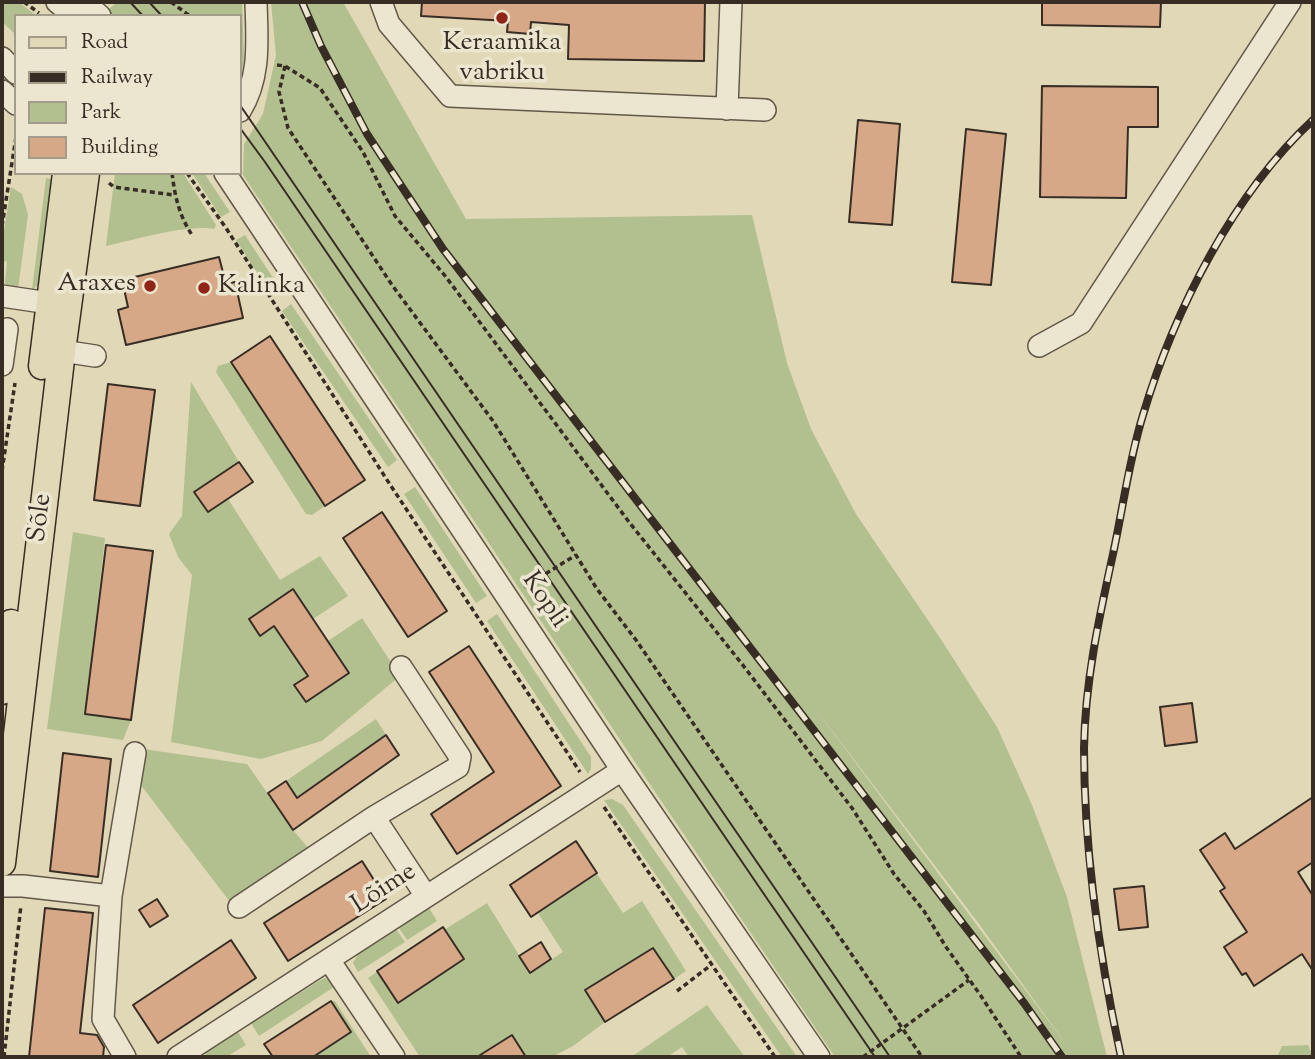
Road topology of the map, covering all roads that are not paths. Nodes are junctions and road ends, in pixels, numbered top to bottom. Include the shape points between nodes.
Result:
1 (57, 2) edge
2 (84, 2) edge
3 (256, 2) edge
4 (381, 2) edge
5 (731, 2) edge
6 (1290, 2) edge
7 (72, 14) edge
8 (98, 14) edge
9 (242, 107) edge
10 (727, 109) junction
11 (765, 110) dead end
12 (66, 175) edge
13 (226, 175) edge
14 (97, 178) edge
15 (2, 296) edge
16 (49, 303) junction
17 (7, 329) dead end
18 (1039, 346) dead end
19 (53, 350) junction
20 (95, 356) dead end
21 (2, 365) edge
22 (15, 613) edge
23 (401, 667) dead end
24 (2, 691) edge
25 (135, 753) dead end
26 (622, 769) junction
27 (374, 817) junction
28 (2, 863) edge
29 (2, 886) edge
30 (111, 896) junction
31 (426, 896) junction
32 (239, 907) dead end
33 (329, 960) junction
34 (125, 1057) edge
35 (178, 1057) edge
36 (394, 1057) edge
37 (819, 1057) edge

1 - 7 street
2 - 8 street
3 - 9 street via 257,62
4 - 10 street via 389,24 450,96
5 - 10 street
6 - 18 street via 1081,323
10 - 11 street
12 - 16 main road, Sõle
13 - 26 street, Kopli
14 - 19 main road, Sõle
15 - 16 street
16 - 19 main road, Sõle
17 - 21 street
19 - 20 street
19 - 22 main road, Sõle
22 - 24 main road, Sõle
22 - 28 main road, Sõle
23 - 27 street via 460,757 458,767
25 - 30 street
26 - 31 street, Lõime
26 - 37 street, Kopli
27 - 31 street
27 - 32 street
29 - 30 street
30 - 34 street via 103,1019
31 - 33 street, Lõime
33 - 35 street, Lõime
33 - 36 street

